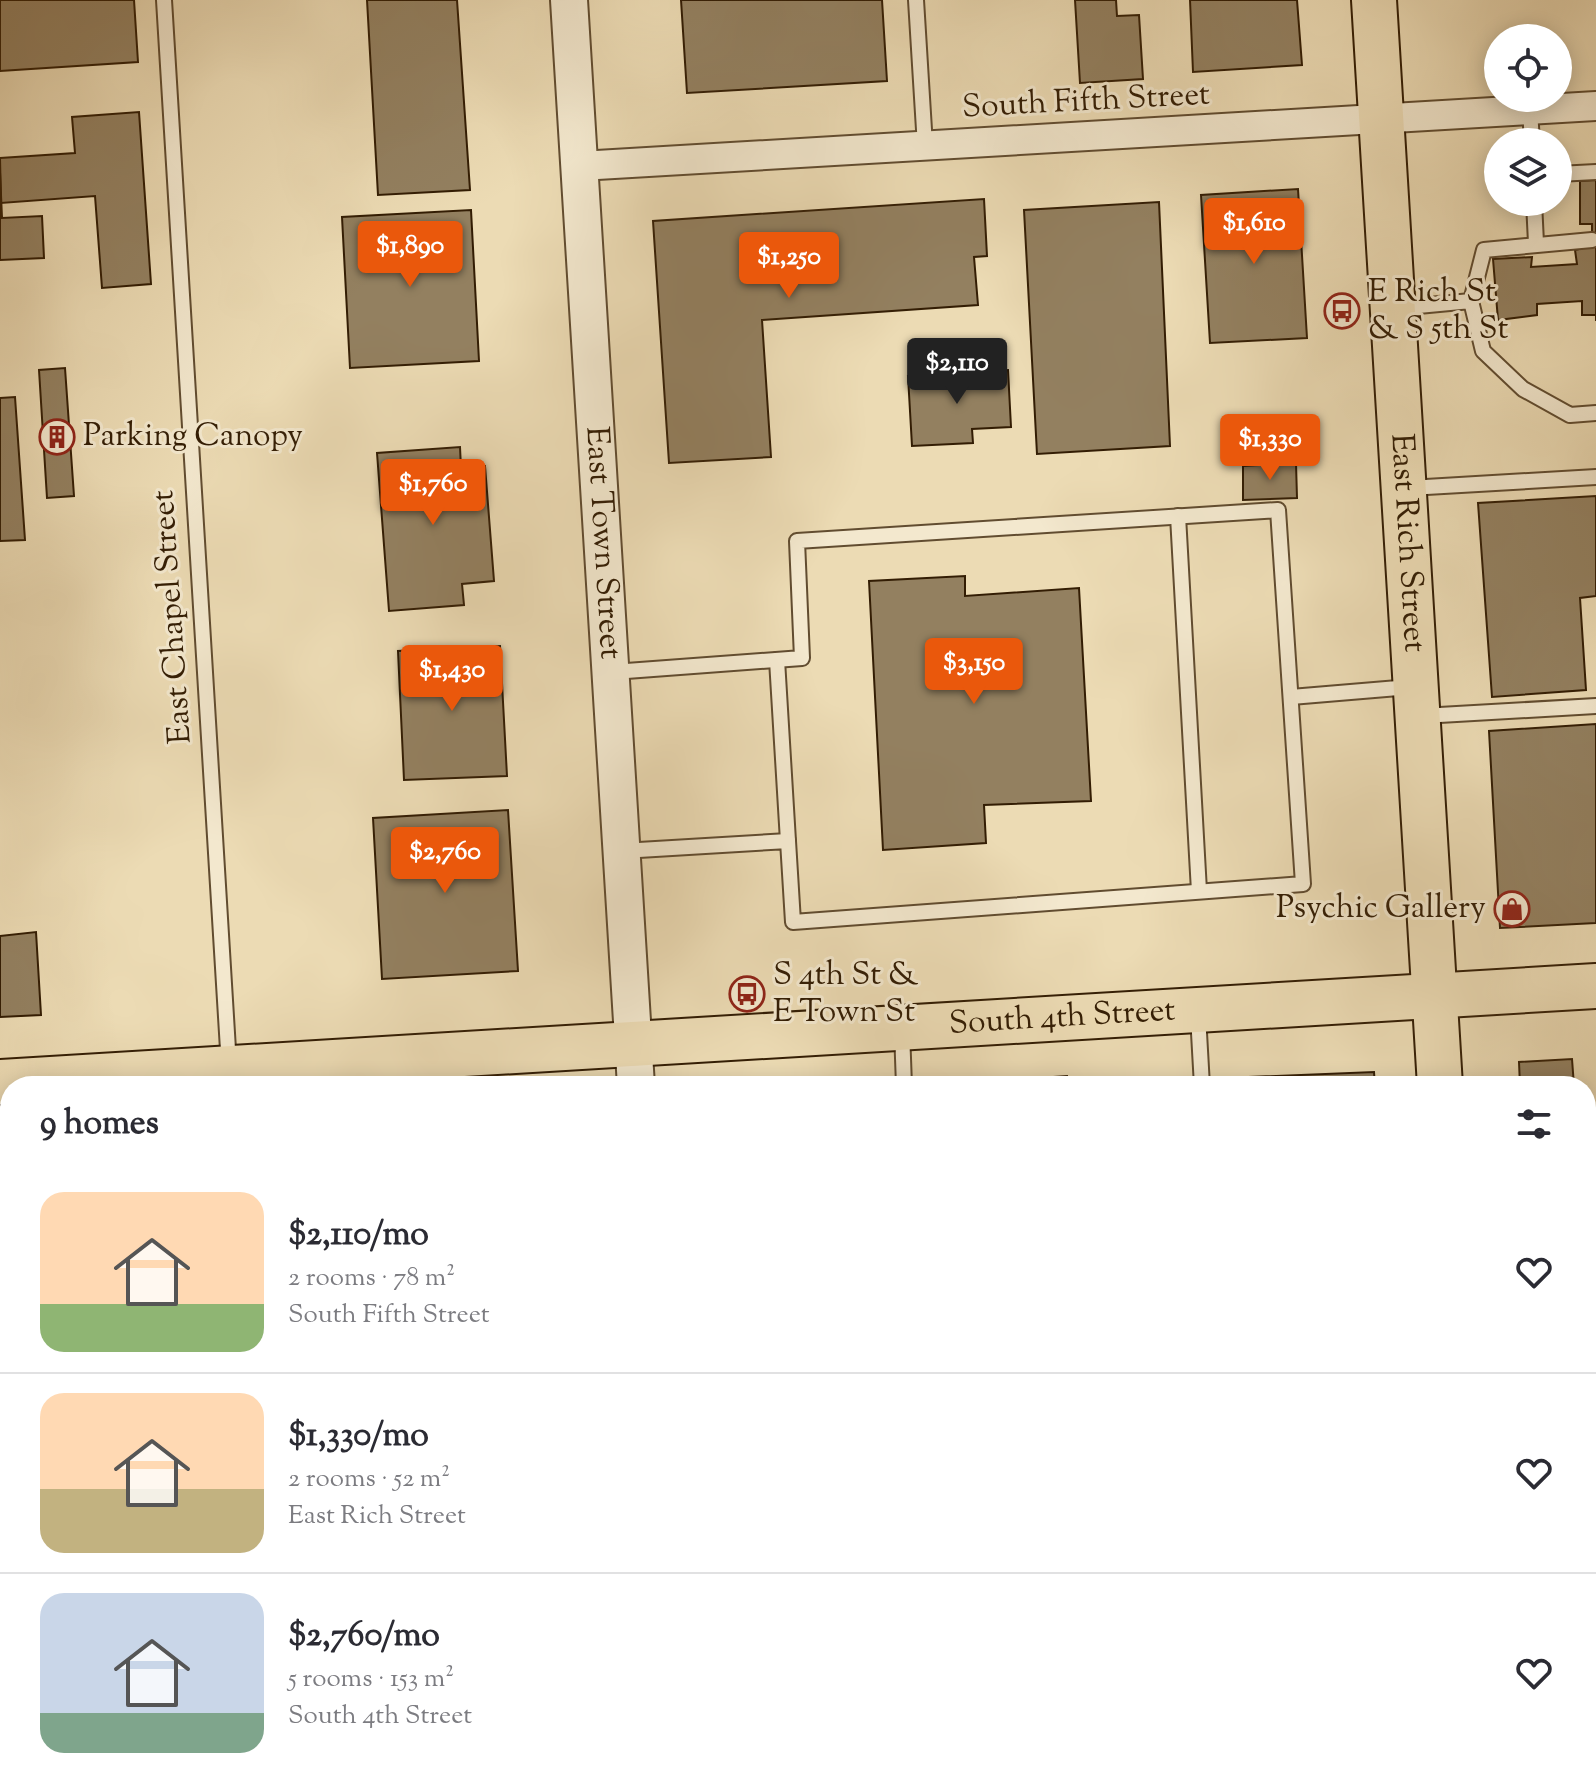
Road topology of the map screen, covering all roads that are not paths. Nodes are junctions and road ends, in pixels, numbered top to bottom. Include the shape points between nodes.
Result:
1 (164, 0) edge
2 (569, 0) edge
3 (916, 0) edge
4 (1374, 0) edge
5 (1596, 106) edge
6 (1572, 107) edge
7 (1493, 112) edge
8 (1382, 118) junction
9 (925, 146) junction
10 (580, 166) junction
11 (1596, 172) edge
12 (1572, 173) edge
13 (1535, 216) edge
14 (1592, 240) dead end
15 (1536, 243) junction
16 (1471, 301) junction
17 (1393, 309) junction
18 (1596, 413) edge
19 (1596, 477) edge
20 (1404, 488) junction
21 (1178, 516) junction
22 (777, 660) junction
23 (611, 672) junction
24 (1291, 697) junction
25 (1417, 701) junction
26 (1596, 706) edge
27 (788, 841) junction
28 (622, 851) junction
29 (1199, 891) junction
30 (1596, 986) edge
31 (1435, 996) junction
32 (1198, 1010) junction
33 (902, 1028) junction
34 (635, 1065) edge
35 (229, 1076) edge
36 (263, 1076) edge
37 (904, 1076) edge
38 (1201, 1076) edge
39 (1439, 1076) edge

1 - 35 lane, East Chapel Street
2 - 10 street, East Town Street
3 - 9 lane
4 - 8 main road, East Rich Street
5 - 6 street, South Fifth Street
7 - 8 street, South Fifth Street
8 - 9 street, South Fifth Street
8 - 17 main road, East Rich Street
9 - 10 street, South Fifth Street
10 - 23 street, East Town Street
11 - 12 lane
13 - 15 lane
14 - 15 lane
15 - 16 lane via 1484,250
16 - 17 lane
16 - 18 lane via 1483,351 1523,389 1570,415
17 - 20 main road, East Rich Street
19 - 20 lane
20 - 25 main road, East Rich Street
21 - 22 lane via 797,541 802,658
21 - 24 lane via 1278,510
21 - 29 lane
22 - 23 lane
22 - 27 lane
23 - 28 street, East Town Street
24 - 25 lane
24 - 29 lane via 1303,884
25 - 26 lane
25 - 31 main road, East Rich Street
27 - 28 lane
27 - 29 lane via 793,922
28 - 34 street, East Town Street
30 - 31 main road, South 4th Street
31 - 32 main road, South 4th Street
31 - 39 main road, East Rich Street
32 - 33 main road, South 4th Street
32 - 38 lane
33 - 34 main road, South 4th Street
33 - 37 lane
34 - 36 main road, South 4th Street

